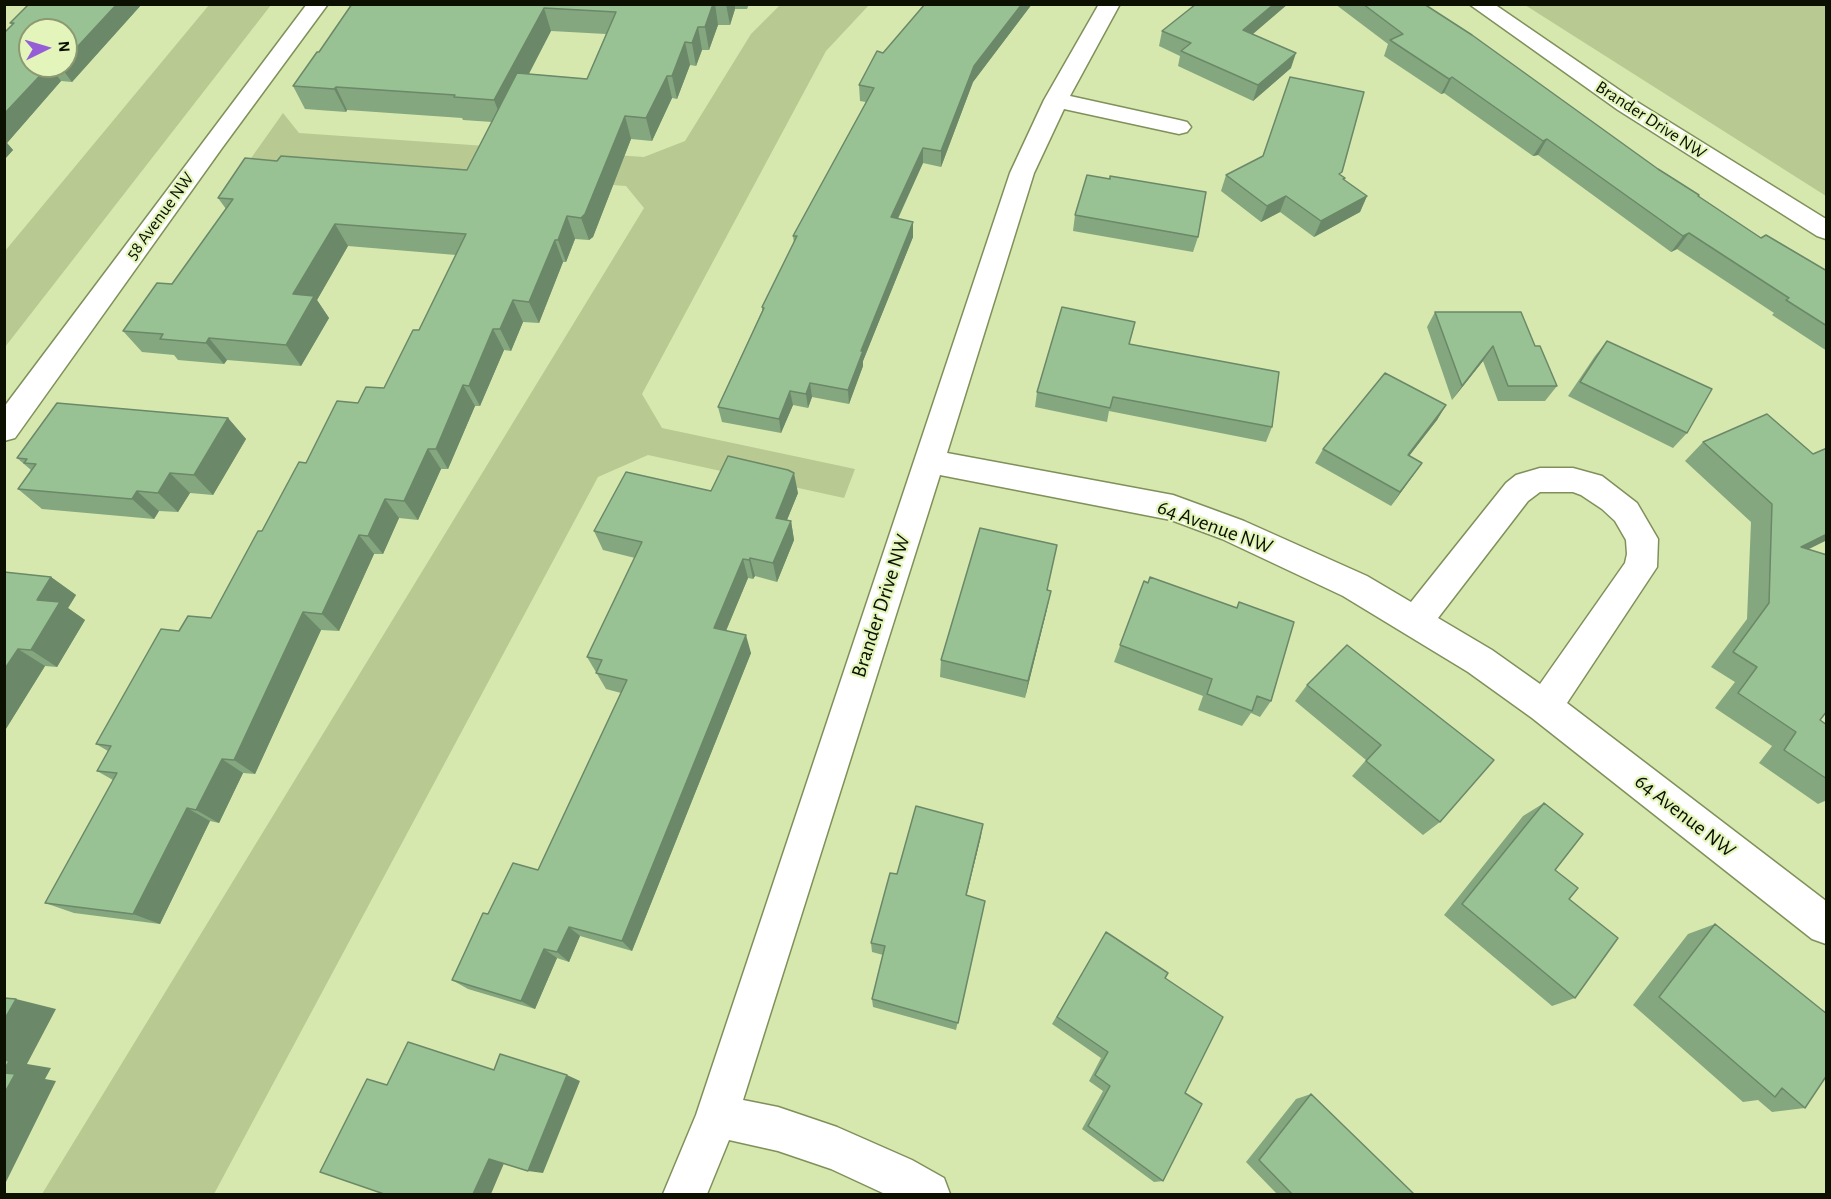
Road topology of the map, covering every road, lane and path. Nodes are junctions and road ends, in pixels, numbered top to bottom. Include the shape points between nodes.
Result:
1 (318, 4) edge
2 (1110, 4) edge
3 (1479, 4) edge
4 (1056, 100) junction
5 (1179, 127) dead end
6 (1827, 230) edge
7 (4, 430) edge
8 (928, 461) junction
9 (1416, 621) junction
10 (1544, 707) junction
11 (1827, 925) edge
12 (717, 1116) junction
13 (685, 1194) edge
14 (928, 1194) edge

1 - 7 street, 58 Avenue NW
2 - 4 street, Brander Drive NW
3 - 6 street, Brander Drive NW via 1626,105
4 - 5 street
4 - 8 street, Brander Drive NW via 1022,172
8 - 9 street, 64 Avenue NW via 1173,508 1294,556
8 - 12 street, Brander Drive NW
9 - 10 street, 64 Avenue NW
9 - 10 street via 1527,484 1555,478 1591,485 1626,512 1642,539 1644,554 1641,567
10 - 11 street, 64 Avenue NW
12 - 13 street, Brander Drive NW
12 - 14 street via 837,1149

